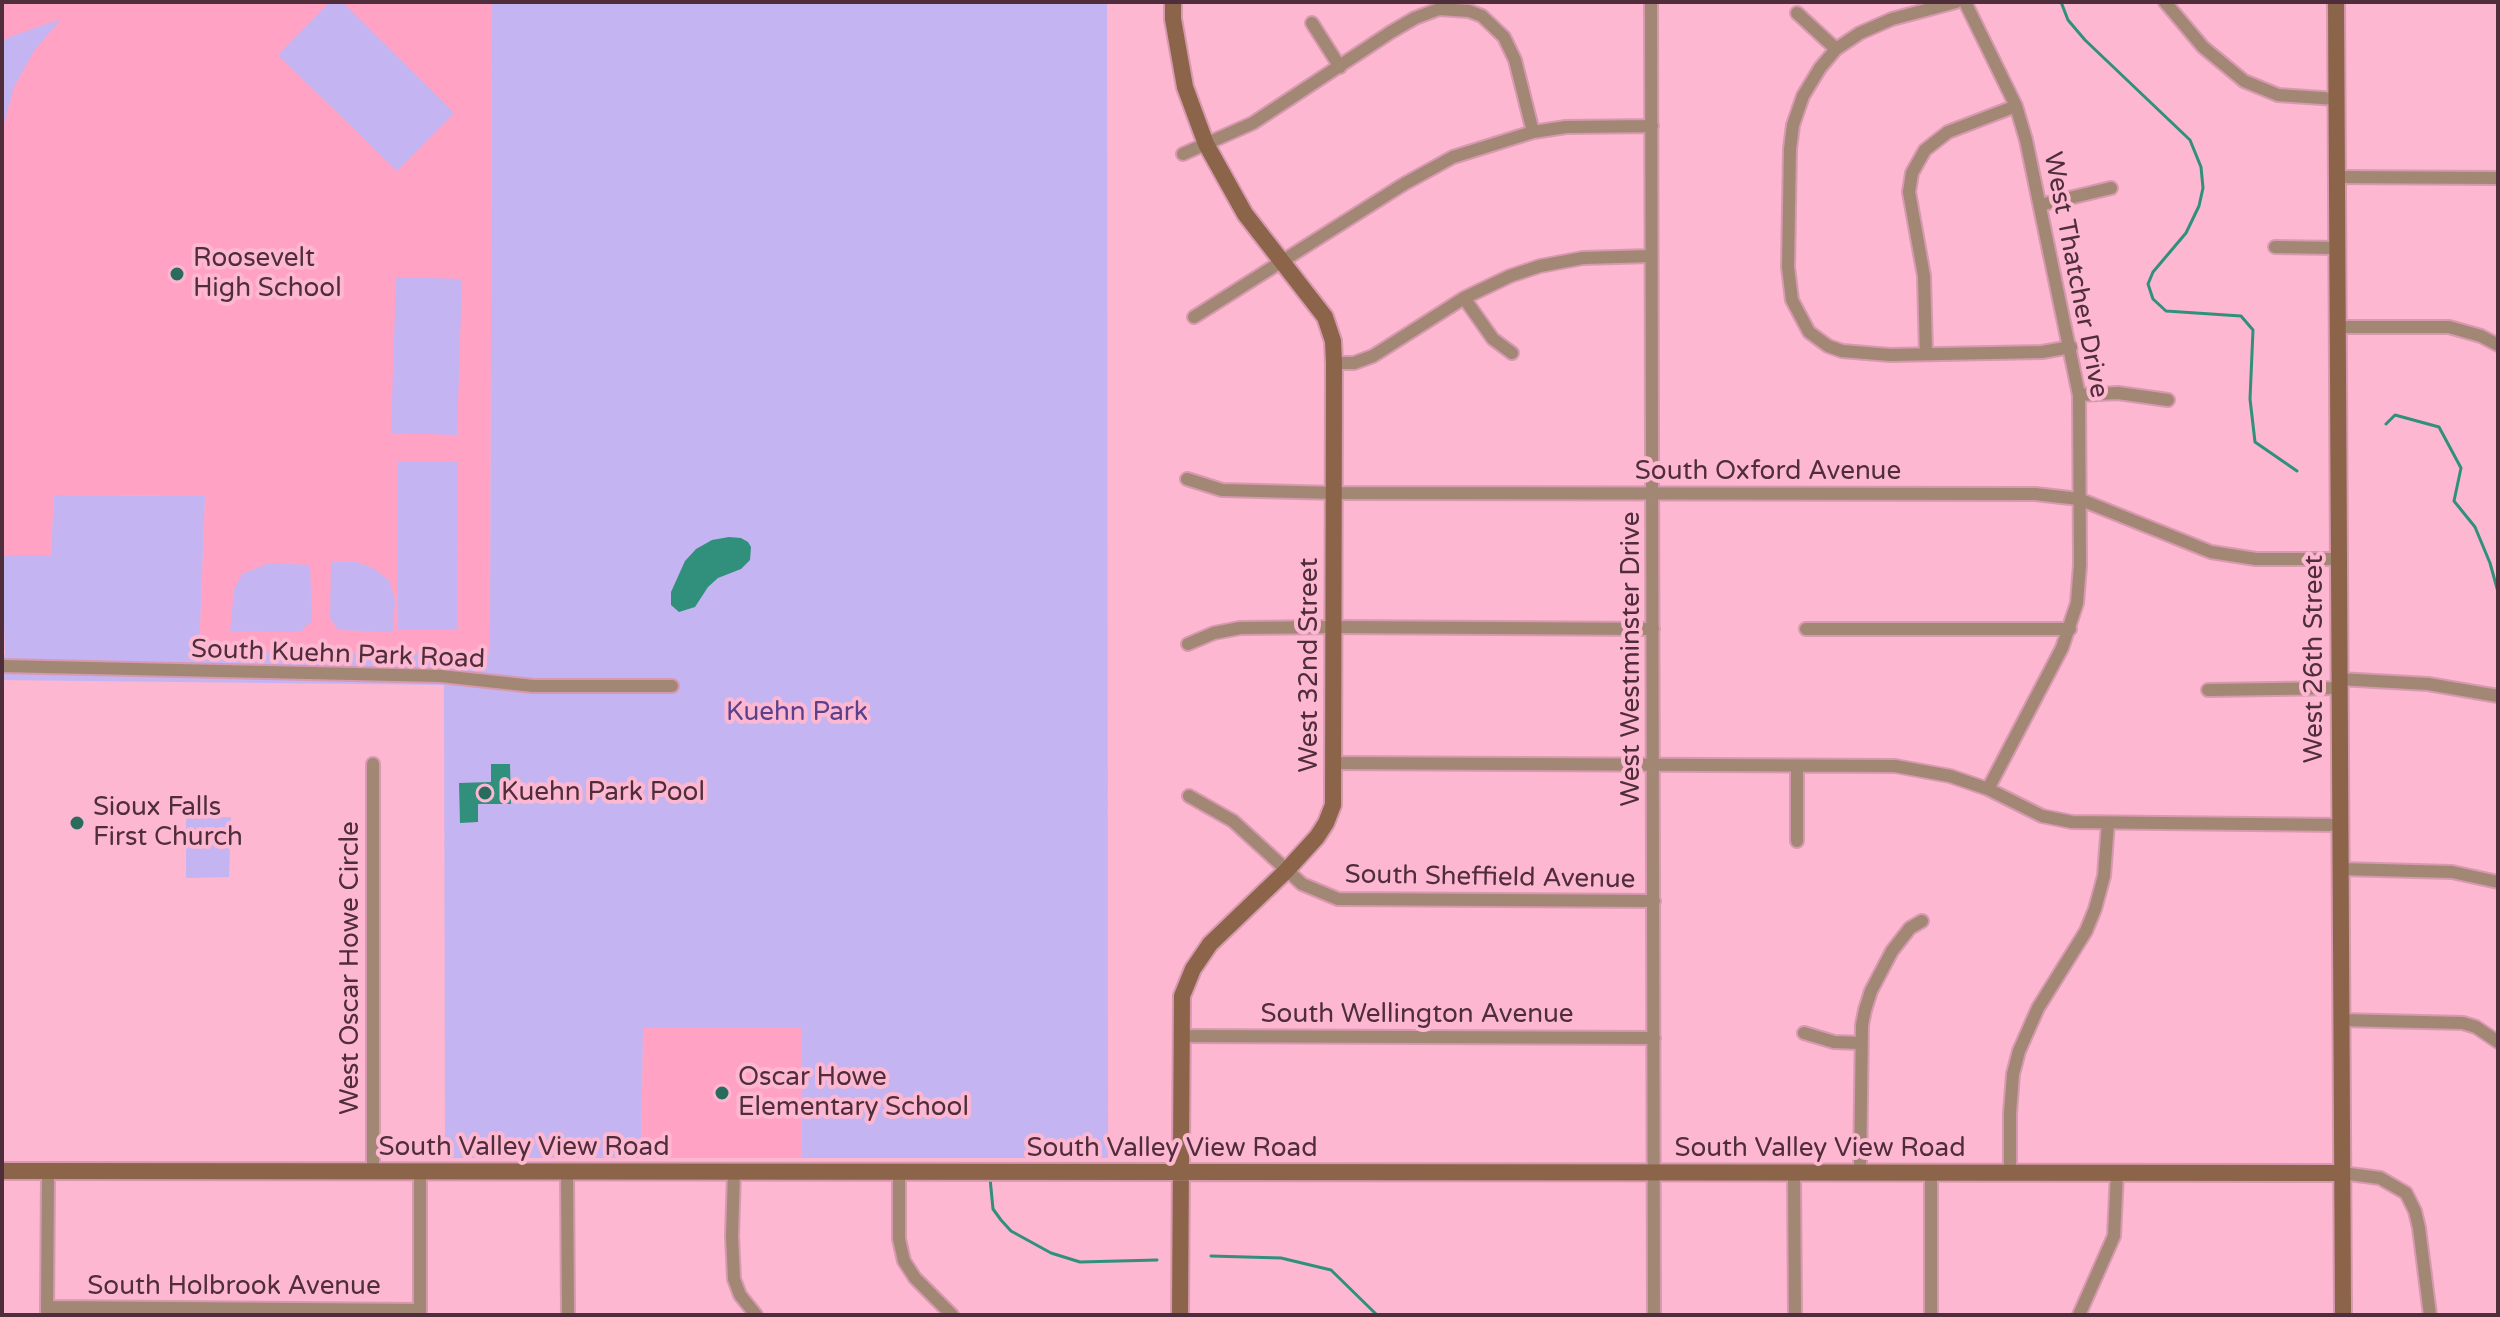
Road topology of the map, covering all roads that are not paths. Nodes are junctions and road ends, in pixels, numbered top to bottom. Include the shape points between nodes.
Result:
1 (1173, 2) edge
2 (1651, 2) edge
3 (1956, 2) edge
4 (1965, 2) edge
5 (2165, 2) edge
6 (2336, 2) edge
7 (1797, 13) dead end
8 (1312, 23) dead end
9 (1836, 49) junction
10 (1340, 67) junction
11 (2336, 99) junction
12 (2016, 106) junction
13 (1652, 126) junction
14 (1533, 132) junction
15 (1206, 144) junction
16 (1183, 154) dead end
17 (2336, 177) junction
18 (2498, 178) edge
19 (2111, 188) dead end
20 (2040, 205) junction
21 (2275, 247) dead end
22 (2336, 248) junction
23 (1651, 256) junction
24 (1282, 260) junction
25 (1464, 298) junction
26 (1194, 317) dead end
27 (2337, 327) junction
28 (2498, 345) edge
29 (2071, 347) junction
30 (1512, 353) dead end
31 (1926, 354) junction
32 (1334, 363) junction
33 (2079, 395) junction
34 (2168, 400) dead end
35 (1187, 479) dead end
36 (1334, 493) junction
37 (1653, 494) junction
38 (2079, 499) junction
39 (2339, 559) junction
40 (1334, 627) junction
41 (1653, 629) junction
42 (1806, 629) dead end
43 (2070, 629) junction
44 (1188, 644) dead end
45 (2, 666) edge
46 (2339, 683) junction
47 (672, 686) dead end
48 (2208, 690) dead end
49 (2498, 696) edge
50 (1334, 763) junction
51 (373, 764) dead end
52 (1654, 765) junction
53 (1797, 766) junction
54 (1988, 789) junction
55 (1189, 796) dead end
56 (2108, 823) junction
57 (2340, 825) junction
58 (1797, 841) dead end
59 (2341, 869) junction
60 (1286, 871) junction
61 (2498, 882) edge
62 (1654, 901) junction
63 (1922, 921) dead end
64 (2340, 1020) junction
65 (1804, 1033) dead end
66 (1180, 1036) junction
67 (1654, 1038) junction
68 (2498, 1042) edge
69 (1861, 1043) junction
70 (2, 1171) edge
71 (48, 1172) junction
72 (373, 1172) junction
73 (567, 1172) junction
74 (734, 1172) junction
75 (2010, 1172) junction
76 (420, 1173) junction
77 (899, 1173) junction
78 (1180, 1173) junction
79 (1654, 1173) junction
80 (1794, 1173) junction
81 (1860, 1173) junction
82 (1931, 1173) junction
83 (2117, 1173) junction
84 (2342, 1173) junction
85 (47, 1311) edge
86 (420, 1312) edge
87 (568, 1315) edge
88 (756, 1315) edge
89 (952, 1315) edge
90 (1180, 1315) edge
91 (1654, 1315) edge
92 (1795, 1315) edge
93 (1931, 1315) edge
94 (2079, 1315) edge
95 (2343, 1315) edge
96 (2430, 1315) edge

1 - 15 street, West 32nd Street via 1185,87
2 - 13 street, West Westminster Drive
3 - 9 street via 1877,24
4 - 12 street, West Thatcher Drive
5 - 11 street via 2203,47 2244,81 2278,95
6 - 11 street, West 26th Street
7 - 9 street
8 - 10 street
9 - 31 street via 1810,83 1793,125 1788,267 1792,300 1809,332 1828,346 1865,354
10 - 14 street via 1429,11 1469,11 1489,22 1509,44
10 - 15 street via 1253,123
11 - 17 street, West 26th Street
12 - 20 street, West Thatcher Drive
12 - 31 street via 1948,132 1925,150 1912,173 1909,192 1924,276
13 - 14 street
13 - 23 street, West Westminster Drive
14 - 24 street via 1431,168
15 - 16 street
15 - 24 street, West 32nd Street via 1245,214
17 - 18 street
17 - 22 street, West 26th Street
19 - 20 street
20 - 29 street, West Thatcher Drive
21 - 22 street
22 - 27 street, West 26th Street
23 - 25 street via 1552,263
23 - 37 street, West Westminster Drive
24 - 26 street
24 - 32 street, West 32nd Street via 1325,317
25 - 30 street via 1493,339
25 - 32 street via 1373,356
27 - 28 street via 2449,327
27 - 39 street, West 26th Street
29 - 31 street
29 - 33 street, West Thatcher Drive
32 - 36 street, West 32nd Street
33 - 34 street via 2118,393
33 - 38 street, West Thatcher Drive
35 - 36 street, South Oxford Avenue via 1222,490
36 - 37 street, South Oxford Avenue
36 - 40 street, West 32nd Street
37 - 38 street, South Oxford Avenue via 2035,494
37 - 41 street, West Westminster Drive
38 - 39 street, South Oxford Avenue via 2211,552 2256,559
38 - 43 street, West Thatcher Drive via 2080,584
39 - 46 street, West 26th Street
40 - 41 street
40 - 44 street via 1240,628
40 - 50 street, West 32nd Street
41 - 52 street, West Westminster Drive
42 - 43 street
43 - 54 street, West Thatcher Drive
45 - 47 street, South Kuehn Park Road via 441,676 533,686
46 - 48 street
46 - 49 street via 2428,684
46 - 57 street, West 26th Street
50 - 52 street
50 - 60 street, West 32nd Street via 1333,805 1326,823
51 - 72 street, West Oscar Howe Circle
52 - 53 street
52 - 62 street, West Westminster Drive
53 - 54 street via 1895,766
53 - 58 street
54 - 56 street via 2042,816
55 - 60 street, South Sheffield Avenue via 1233,821
56 - 57 street
56 - 75 street via 2095,909 2019,1051 2010,1113
57 - 59 street, West 26th Street
59 - 61 street via 2452,872
59 - 64 street, West 26th Street
60 - 62 street, South Sheffield Avenue via 1315,891 1352,901
60 - 66 street, West 32nd Street via 1210,944 1193,969 1182,996
62 - 67 street, West Westminster Drive
63 - 69 street via 1902,937 1879,974 1865,1010
64 - 68 street via 2463,1023
64 - 84 street, West 26th Street
65 - 69 street
66 - 67 street, South Wellington Avenue
66 - 78 street, West 32nd Street
67 - 79 street, West Westminster Drive
69 - 81 street
70 - 71 street, South Valley View Road
71 - 72 street, South Valley View Road
71 - 85 street
72 - 76 street, South Valley View Road
73 - 74 street, South Valley View Road
73 - 76 street, South Valley View Road
73 - 87 street
74 - 77 street, South Valley View Road
74 - 88 street via 734,1279
75 - 82 street, South Valley View Road
75 - 83 street, South Valley View Road
76 - 86 street
77 - 78 street, South Valley View Road
77 - 89 street via 904,1261
78 - 79 street, South Valley View Road
78 - 90 street, West 32nd Street
79 - 80 street, South Valley View Road
79 - 91 street, West Westminster Drive
80 - 81 street, South Valley View Road
80 - 92 street
81 - 82 street, South Valley View Road
82 - 93 street
83 - 84 street, South Valley View Road
83 - 94 street via 2114,1236
84 - 95 street, West 26th Street
84 - 96 street via 2380,1178 2406,1193 2419,1228
85 - 86 street, South Holbrook Avenue

